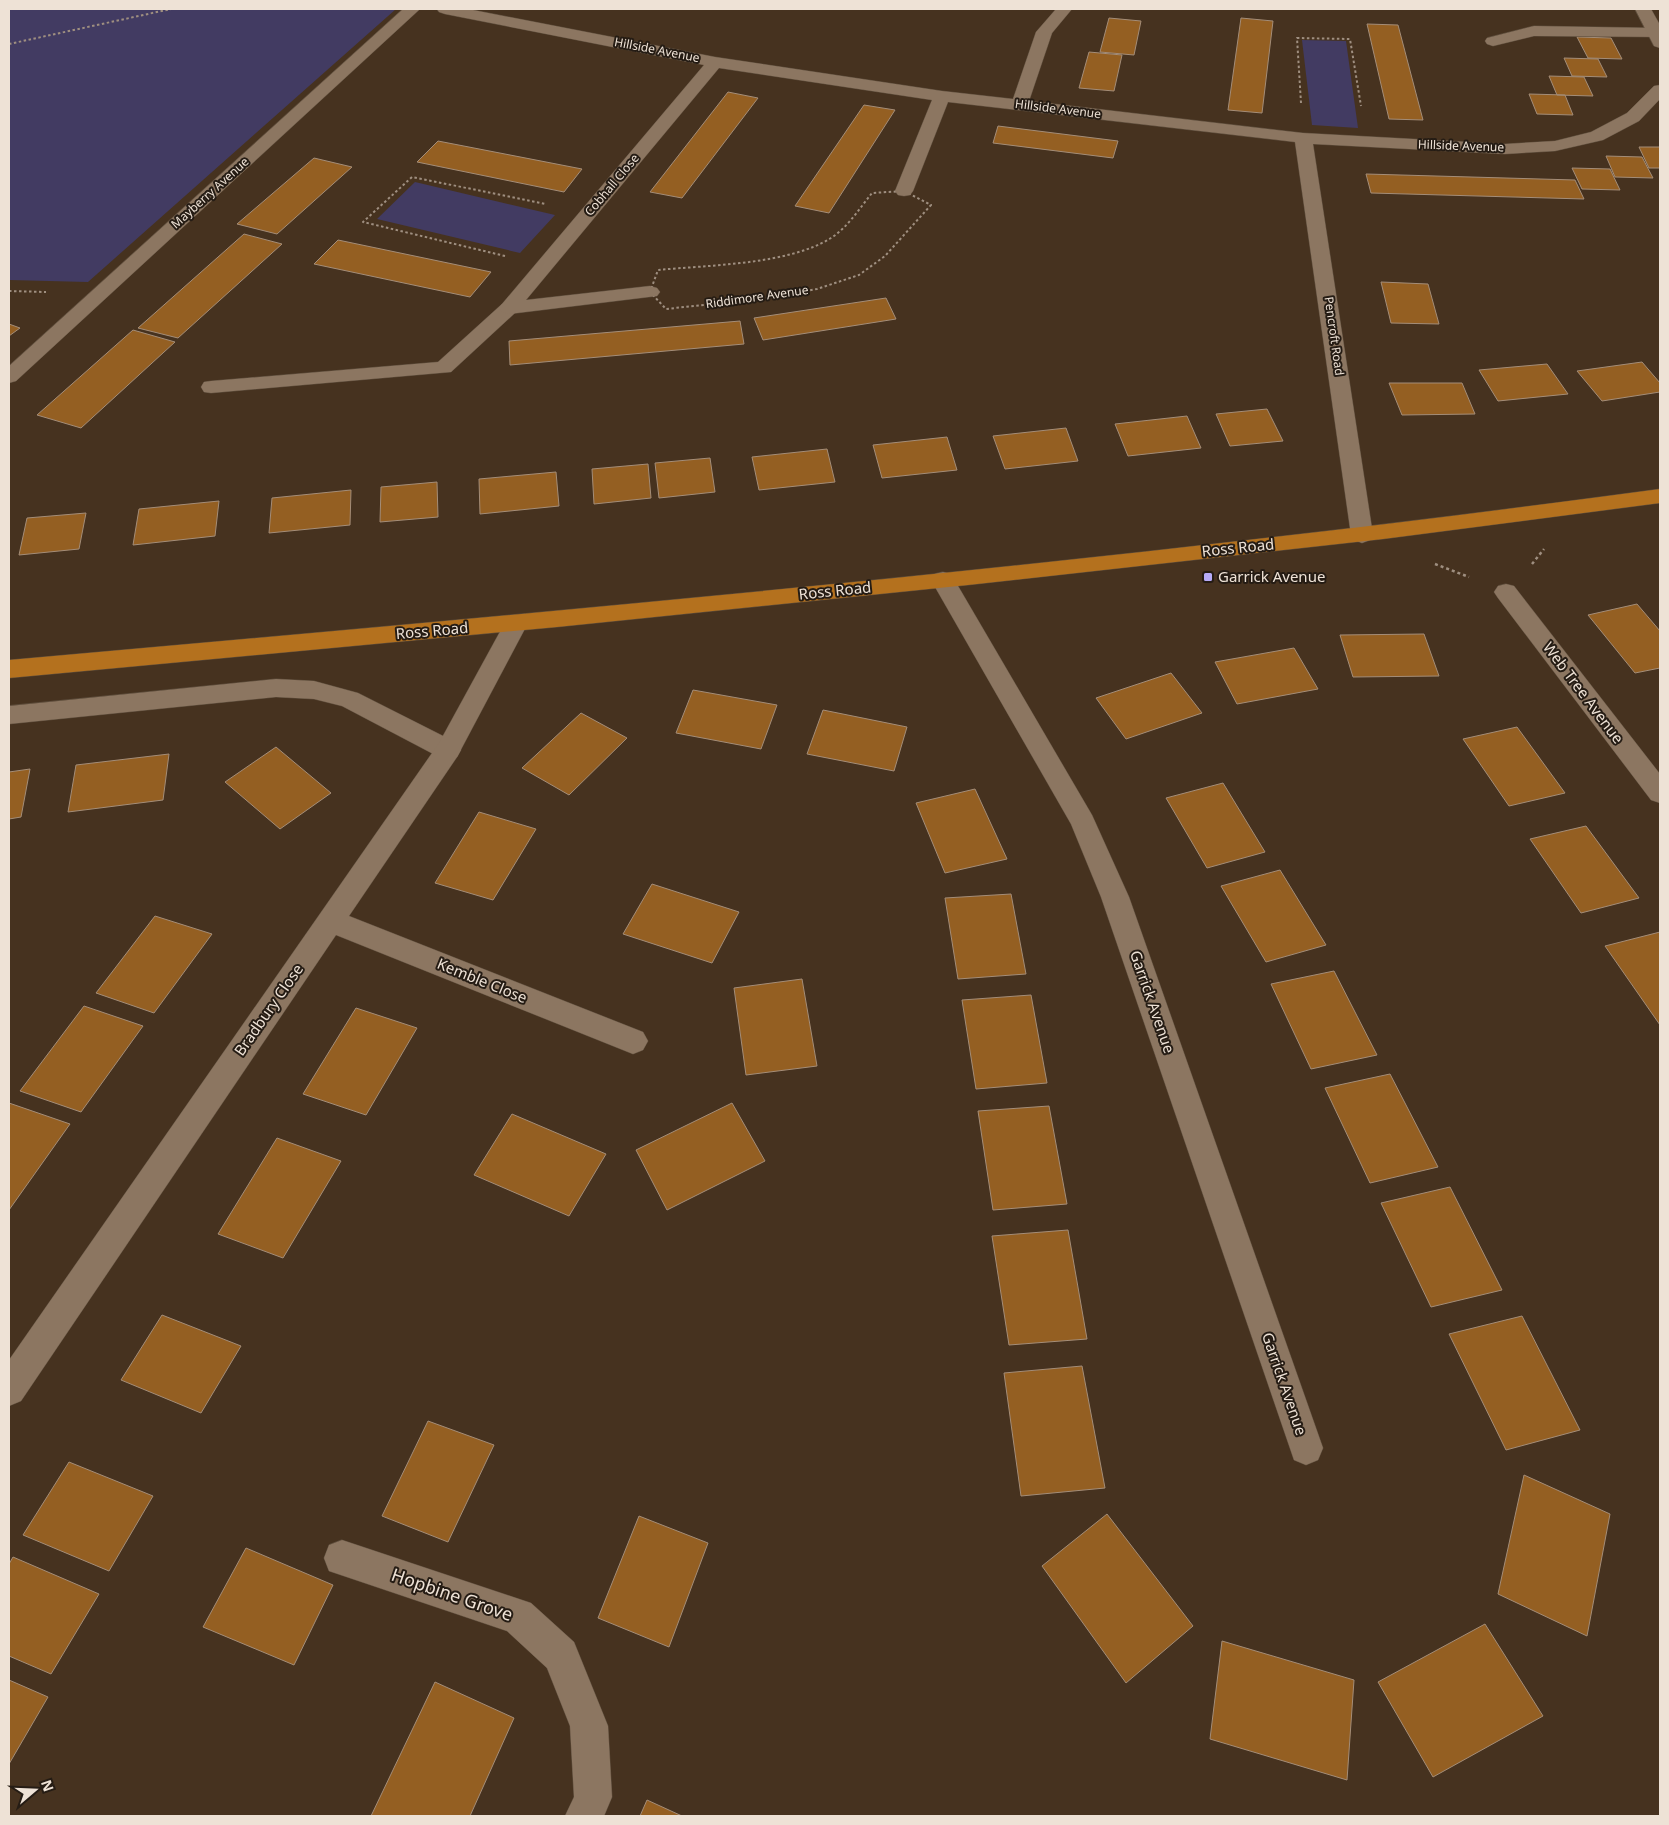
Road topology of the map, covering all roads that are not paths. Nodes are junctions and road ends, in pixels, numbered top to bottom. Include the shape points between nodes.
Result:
1 (412, 9) edge
2 (444, 9) edge
3 (1064, 9) edge
4 (1643, 9) edge
5 (1659, 38) edge
6 (1493, 41) dead end
7 (715, 62) junction
8 (1660, 90) edge
9 (942, 96) junction
10 (1020, 104) junction
11 (1303, 138) junction
12 (904, 191) road end
13 (650, 292) road end
14 (509, 308) junction
15 (9, 377) edge
16 (211, 387) dead end
17 (1660, 496) edge
18 (1362, 535) junction
19 (943, 580) junction
20 (1506, 592) dead end
21 (516, 623) junction
22 (9, 669) edge
23 (9, 715) edge
24 (448, 750) junction
25 (1660, 793) edge
26 (331, 921) junction
27 (633, 1041) dead end
28 (9, 1389) edge
29 (1306, 1448) dead end
30 (342, 1558) dead end
31 (585, 1816) edge

1 - 15 street, Mayberry Avenue
2 - 7 street, Hillside Avenue
3 - 10 street via 1044,32
4 - 5 street
5 - 6 street via 1534,31
7 - 9 street, Hillside Avenue
7 - 14 street, Cobhall Close
8 - 11 street, Hillside Avenue via 1633,117 1619,125 1597,136 1555,146 1505,149
9 - 10 street, Hillside Avenue
9 - 12 street
10 - 11 street, Hillside Avenue
11 - 18 street, Pencroft Road
13 - 14 street
14 - 16 street, Cobhall Close via 444,368
17 - 18 highway, Ross Road
18 - 19 highway, Ross Road
19 - 21 highway, Ross Road
19 - 29 street, Garrick Avenue via 1083,822 1115,897
20 - 25 street, Web Tree Avenue
21 - 22 highway, Ross Road
21 - 24 street, Bradbury Close
23 - 24 street via 276,688 314,690 349,698
24 - 26 street, Bradbury Close
26 - 27 street, Kemble Close
26 - 28 street, Bradbury Close
30 - 31 street, Hopbine Grove via 518,1616 561,1655 590,1726 593,1797

